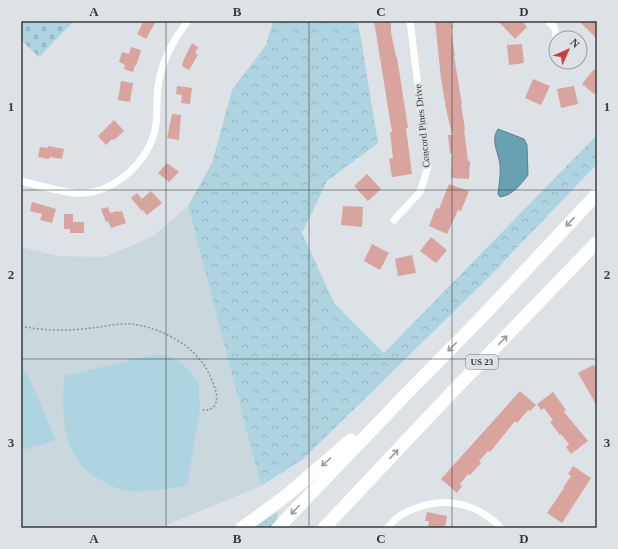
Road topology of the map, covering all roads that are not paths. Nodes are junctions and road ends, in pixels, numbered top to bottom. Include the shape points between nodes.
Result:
1 (188, 21) edge
2 (410, 21) edge
3 (548, 21) edge
4 (555, 30) edge
5 (21, 181) edge
6 (597, 194) edge
7 (394, 220) dead end
8 (597, 242) edge
9 (409, 391) junction
10 (367, 483) junction
11 (242, 528) edge
12 (278, 528) edge
13 (324, 528) edge
14 (333, 528) edge
15 (387, 528) edge
16 (501, 528) edge

1 - 5 street via 168,52 158,86 152,139 132,169 112,183 88,192 75,193
2 - 7 street, Concord Pines Drive via 428,168 420,192
3 - 4 street
6 -> 9 highway
10 -> 8 highway, US 23
9 -> 11 highway via 287,495
9 -> 12 highway
10 - 13 highway, US 23
10 - 14 highway
15 - 16 street via 400,515 417,507 453,502 474,508

